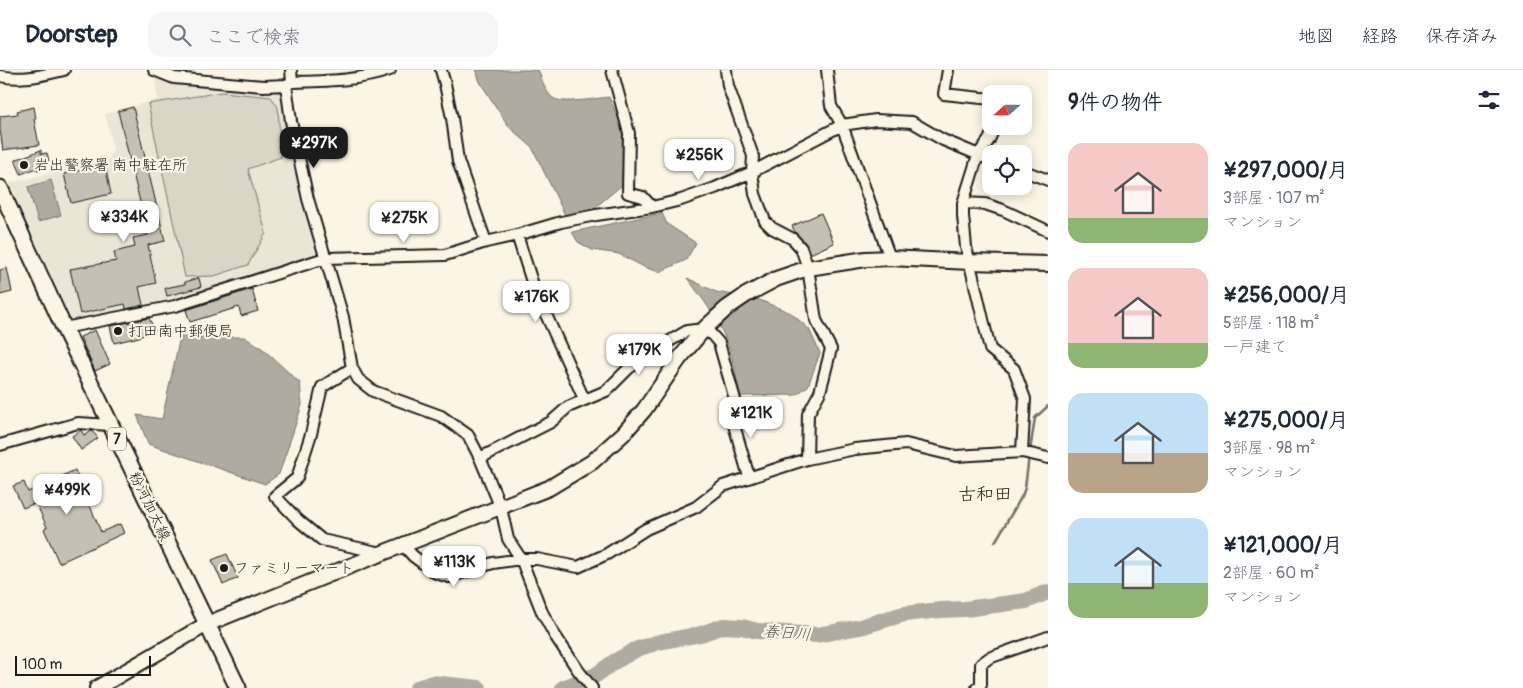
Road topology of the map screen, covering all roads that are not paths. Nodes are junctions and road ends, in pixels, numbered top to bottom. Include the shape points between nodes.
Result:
1 (64, 70) edge
2 (154, 70) edge
3 (291, 70) edge
4 (390, 70) edge
5 (441, 70) edge
6 (612, 70) edge
7 (726, 70) edge
8 (827, 70) edge
9 (948, 70) edge
10 (0, 76) edge
11 (289, 84) junction
12 (982, 98) edge
13 (842, 125) junction
14 (991, 135) edge
15 (978, 156) junction
16 (982, 157) edge
17 (752, 172) junction
18 (1032, 174) edge
19 (1048, 180) edge
20 (0, 188) edge
21 (963, 203) junction
22 (652, 207) junction
23 (1048, 231) edge
24 (517, 235) junction
25 (486, 242) junction
26 (325, 258) junction
27 (890, 258) junction
28 (970, 262) junction
29 (1048, 264) edge
30 (808, 268) junction
31 (64, 328) junction
32 (704, 329) junction
33 (352, 368) junction
34 (584, 399) junction
35 (110, 425) junction
36 (0, 445) edge
37 (1022, 452) junction
38 (480, 458) junction
39 (1048, 458) edge
40 (807, 459) junction
41 (749, 477) junction
42 (500, 508) junction
43 (404, 546) junction
44 (380, 554) junction
45 (521, 559) junction
46 (207, 624) junction
47 (1048, 637) edge
48 (591, 687) edge
49 (97, 688) edge
50 (238, 688) edge
51 (977, 688) edge

1 - 10 street via 13,79
2 - 11 street via 174,78 263,86
3 - 11 street
4 - 11 street via 345,80
5 - 25 street via 458,161
6 - 22 street via 629,133 628,193 643,197
7 - 17 street via 728,86 753,156
8 - 13 street via 831,106
9 - 12 street via 944,94
11 - 26 street via 292,121 308,199
13 - 15 street via 876,120 912,122
13 - 17 street
13 - 27 street
14 - 15 street
15 - 16 street
15 - 21 street
17 - 22 street via 681,200
17 - 30 street via 754,194 765,220 797,243
18 - 19 street
20 - 31 main road, 粉河加太線 / 7
21 - 23 street via 985,204
21 - 28 street
22 - 24 street via 561,222
24 - 25 street
24 - 34 street via 534,288
25 - 26 street via 445,255
26 - 31 street via 175,306
26 - 33 street via 343,317
27 - 28 street
27 - 30 street
28 - 29 street
28 - 37 street via 990,350 1014,369 1025,399
30 - 32 street via 776,279 746,295
30 - 40 street via 816,320 831,349 820,392 808,414
31 - 35 main road, 粉河加太線 / 7
32 - 34 street via 687,331 668,342 629,368 606,391
32 - 41 street via 719,343 736,403 734,425
32 - 42 street via 644,410 592,462 549,488
33 - 38 street via 358,379 373,391 441,416 468,435
33 - 44 street via 322,388 297,478 275,496 322,540
34 - 38 street via 568,407 551,422
35 - 36 street via 78,423
35 - 46 main road, 粉河加太線 / 7
37 - 39 street
37 - 40 street via 956,456 906,444 855,448
38 - 42 street
40 - 41 street
41 - 45 street via 723,486 696,508 646,529 607,554 578,567
42 - 43 street
42 - 45 street via 508,539
43 - 44 street
43 - 45 street via 436,573 449,577 493,563
44 - 46 street
45 - 48 street via 554,634
46 - 49 street
46 - 50 main road, 粉河加太線 / 7
47 - 51 street via 989,658 981,664 981,685

